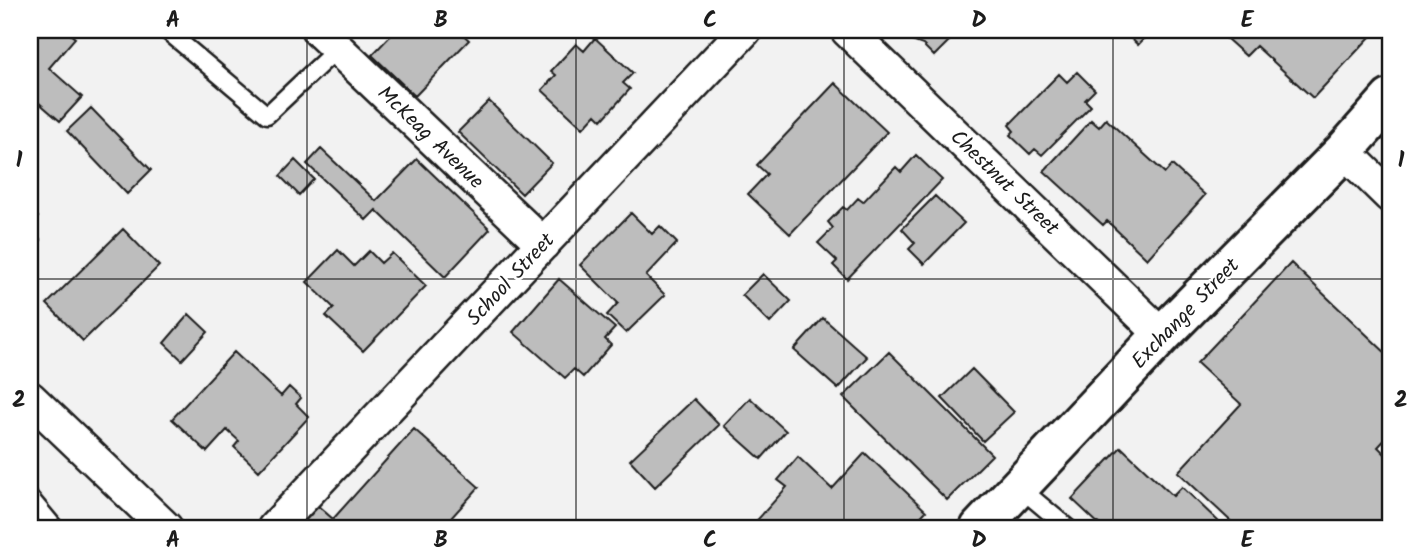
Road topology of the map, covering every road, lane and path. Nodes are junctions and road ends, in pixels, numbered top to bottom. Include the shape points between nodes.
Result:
1 (166, 30) edge
2 (745, 30) edge
3 (847, 30) edge
4 (328, 39) edge
5 (1390, 99) edge
6 (1344, 151) junction
7 (1390, 196) edge
8 (543, 244) junction
9 (1162, 335) junction
10 (30, 398) edge
11 (1019, 487) junction
12 (30, 498) edge
13 (55, 528) edge
14 (166, 528) edge
15 (274, 528) edge
16 (980, 528) edge
17 (1068, 528) edge

1 - 4 lane via 267,115
2 - 8 street, School Street
3 - 9 street, Chestnut Street
4 - 8 street, McKeag Avenue
5 - 6 street, Exchange Street
6 - 7 street
6 - 9 street, Exchange Street
8 - 15 street, School Street
9 - 11 street, Exchange Street
10 - 14 street
11 - 16 street, Exchange Street
11 - 17 lane
12 - 13 lane

